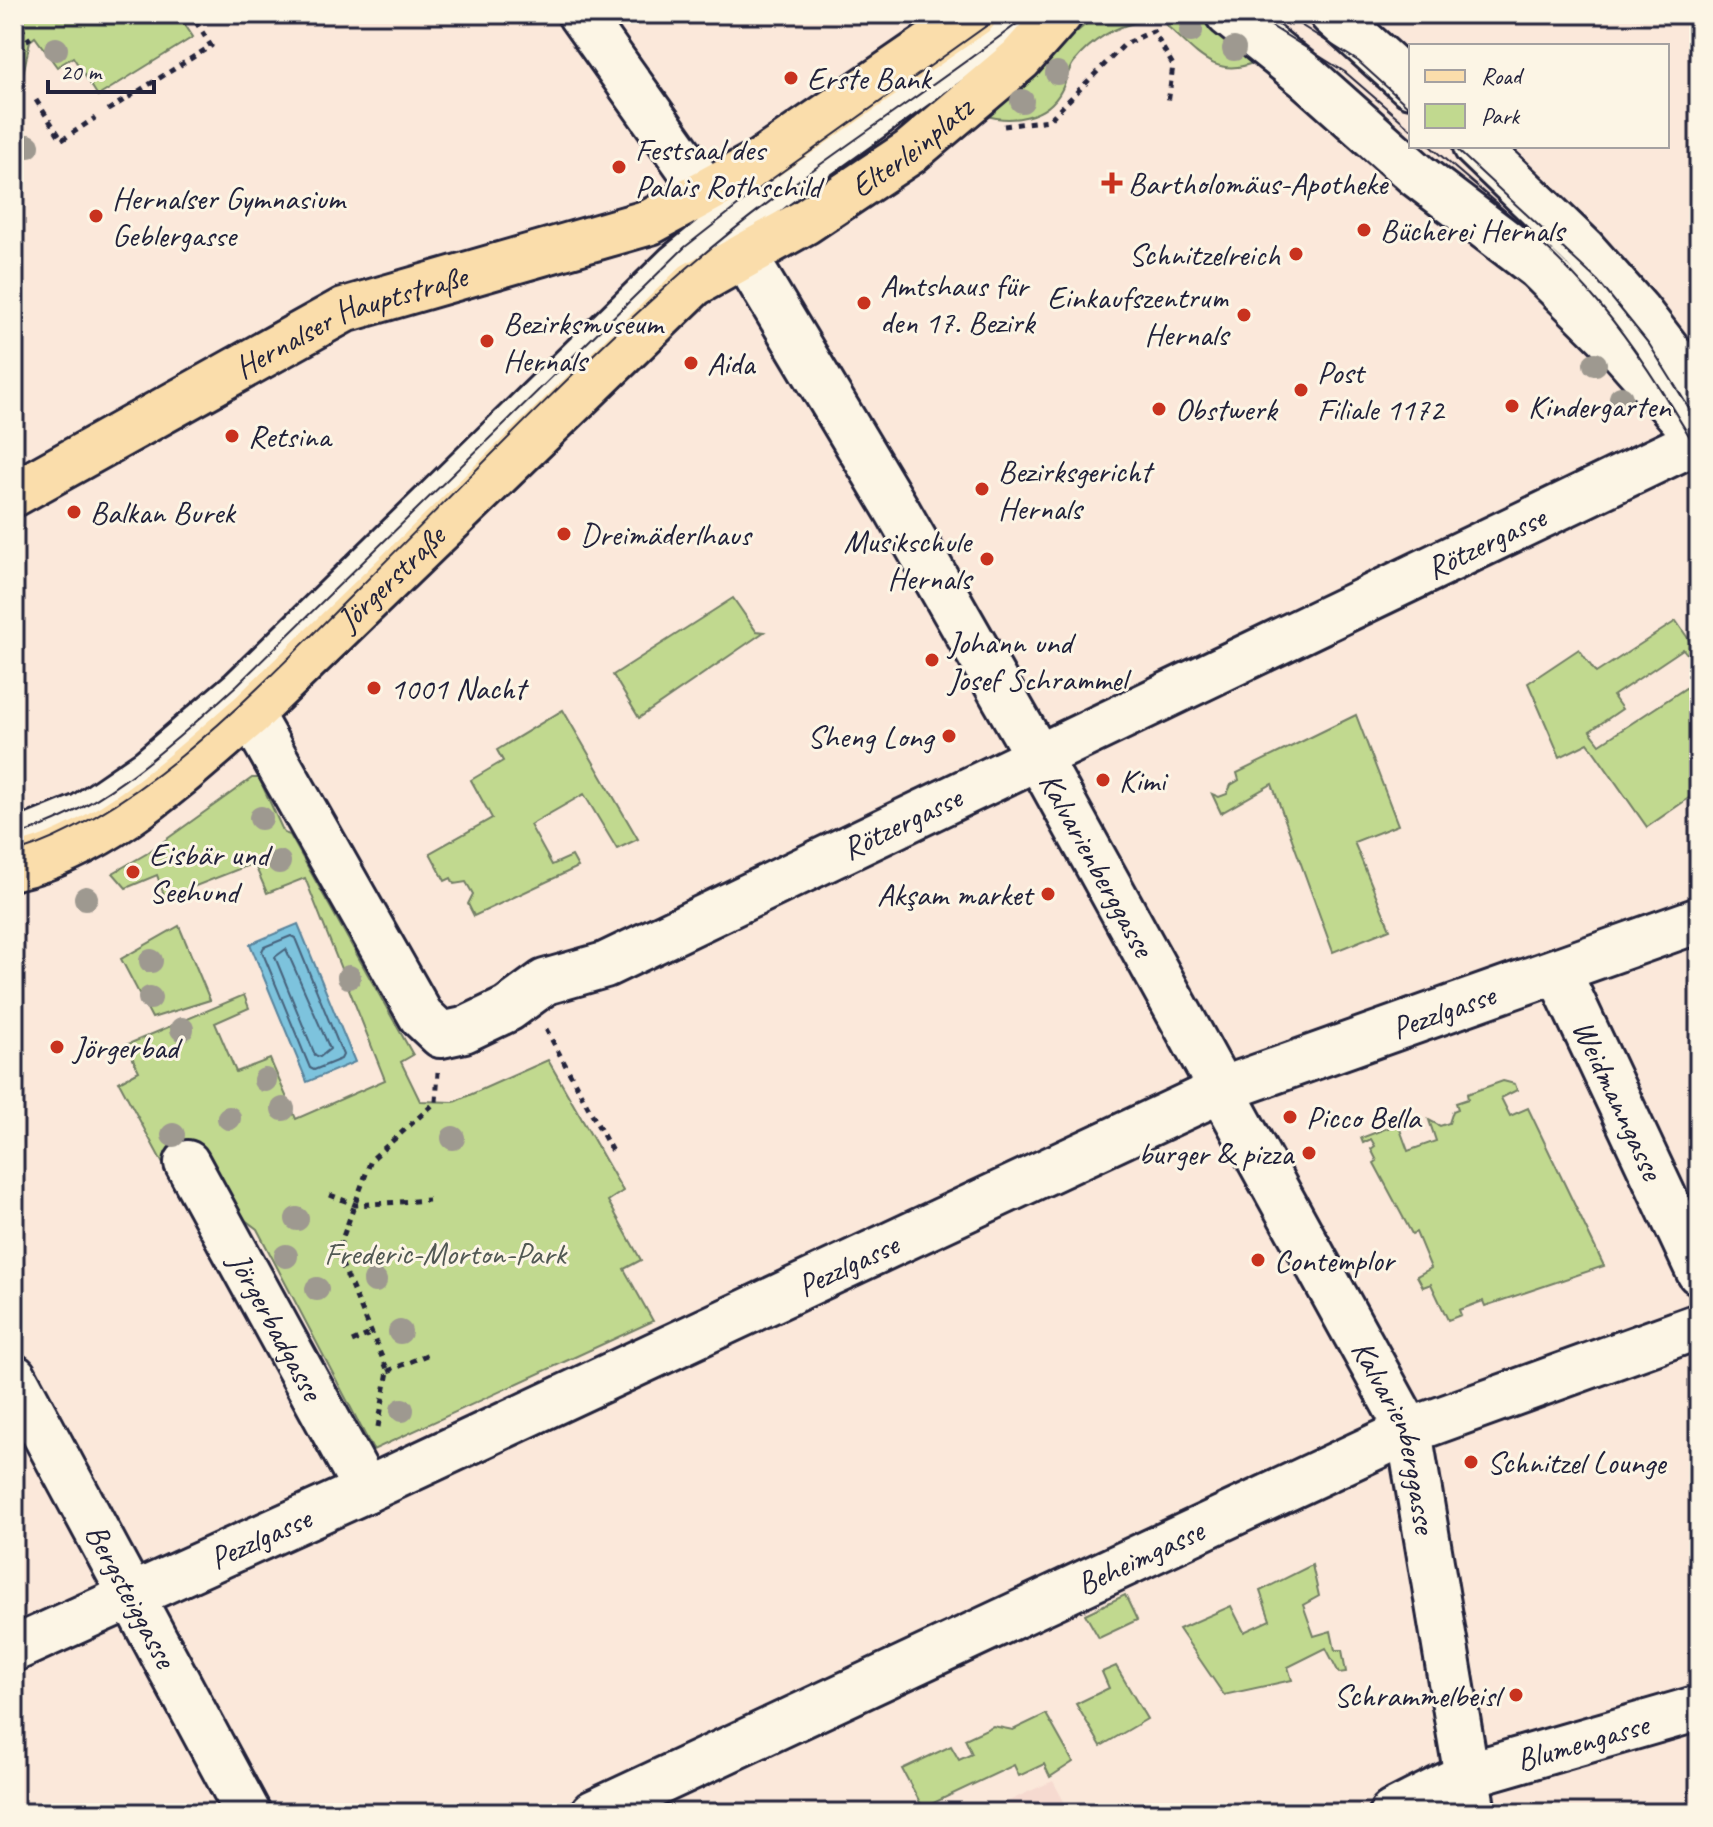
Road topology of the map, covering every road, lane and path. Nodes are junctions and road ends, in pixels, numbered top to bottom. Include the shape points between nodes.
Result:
1 (191, 14) edge
2 (580, 14) edge
3 (975, 14) edge
4 (1016, 14) edge
5 (1060, 14) edge
6 (1078, 14) edge
7 (1228, 14) edge
8 (1332, 14) edge
9 (14, 17) edge
10 (30, 41) dead end
11 (1020, 59) junction
12 (1409, 83) edge
13 (36, 100) dead end
14 (1168, 104) dead end
15 (108, 110) dead end
16 (95, 118) dead end
17 (991, 128) dead end
18 (1478, 148) edge
19 (727, 225) junction
20 (1699, 437) edge
21 (14, 494) edge
22 (250, 714) junction
23 (1037, 755) junction
24 (14, 844) edge
25 (14, 867) edge
26 (1699, 920) edge
27 (1558, 971) junction
28 (526, 995) junction
29 (441, 1035) junction
30 (1221, 1090) junction
31 (614, 1155) dead end
32 (187, 1163) dead end
33 (330, 1195) dead end
34 (429, 1200) dead end
35 (356, 1205) junction
36 (1699, 1272) edge
37 (1699, 1326) edge
38 (372, 1333) junction
39 (352, 1342) dead end
40 (429, 1354) dead end
41 (14, 1377) edge
42 (1409, 1431) junction
43 (366, 1490) junction
44 (131, 1595) junction
45 (14, 1649) edge
46 (1699, 1708) edge
47 (1470, 1794) edge
48 (248, 1813) edge
49 (593, 1813) edge
50 (1392, 1813) edge

1 - 15 path via 211,46
2 - 19 street, Kalvarienberggasse
3 - 19 main road via 782,147
4 - 19 street
5 - 11 main road, Elterleinplatz
6 - 11 street
7 - 20 street via 1417,175 1538,267
8 - 12 street
9 - 10 path
11 - 19 main road, Elterleinplatz via 910,152
13 - 16 path via 62,140
14 - 17 path via 1173,65 1153,31 1125,44 1049,120
18 - 20 street via 1583,249 1677,362
19 - 21 main road, Hernalser Hauptstraße via 650,222 344,310
19 - 22 main road, Jörgerstraße via 694,284
19 - 23 street, Kalvarienberggasse
19 - 24 street via 678,265 231,701 111,798 69,823
20 - 23 street, Rötzergasse
22 - 25 main road, Jörgerstraße via 140,805 66,848
22 - 29 street via 421,1016
23 - 28 street, Rötzergasse via 605,965 545,982
23 - 30 street, Kalvarienberggasse
26 - 27 street, Pezzlgasse
27 - 30 street, Pezzlgasse
27 - 36 street, Weidmanngasse
28 - 29 street, Rötzergasse via 464,1030
28 - 31 path
29 - 35 path via 436,1102 371,1160
30 - 42 street, Kalvarienberggasse
30 - 43 street, Pezzlgasse
32 - 43 street, Jörgerbadgasse
33 - 35 path
34 - 35 path
35 - 38 path via 337,1253
37 - 42 street, Beheimgasse
38 - 39 path
38 - 40 path via 388,1371
41 - 44 street, Bergsteiggasse
42 - 47 street, Kalvarienberggasse
42 - 49 street, Beheimgasse
43 - 44 street, Pezzlgasse
44 - 45 street, Pezzlgasse
44 - 48 street, Bergsteiggasse
46 - 47 street, Blumengasse
47 - 50 street, Blumengasse

